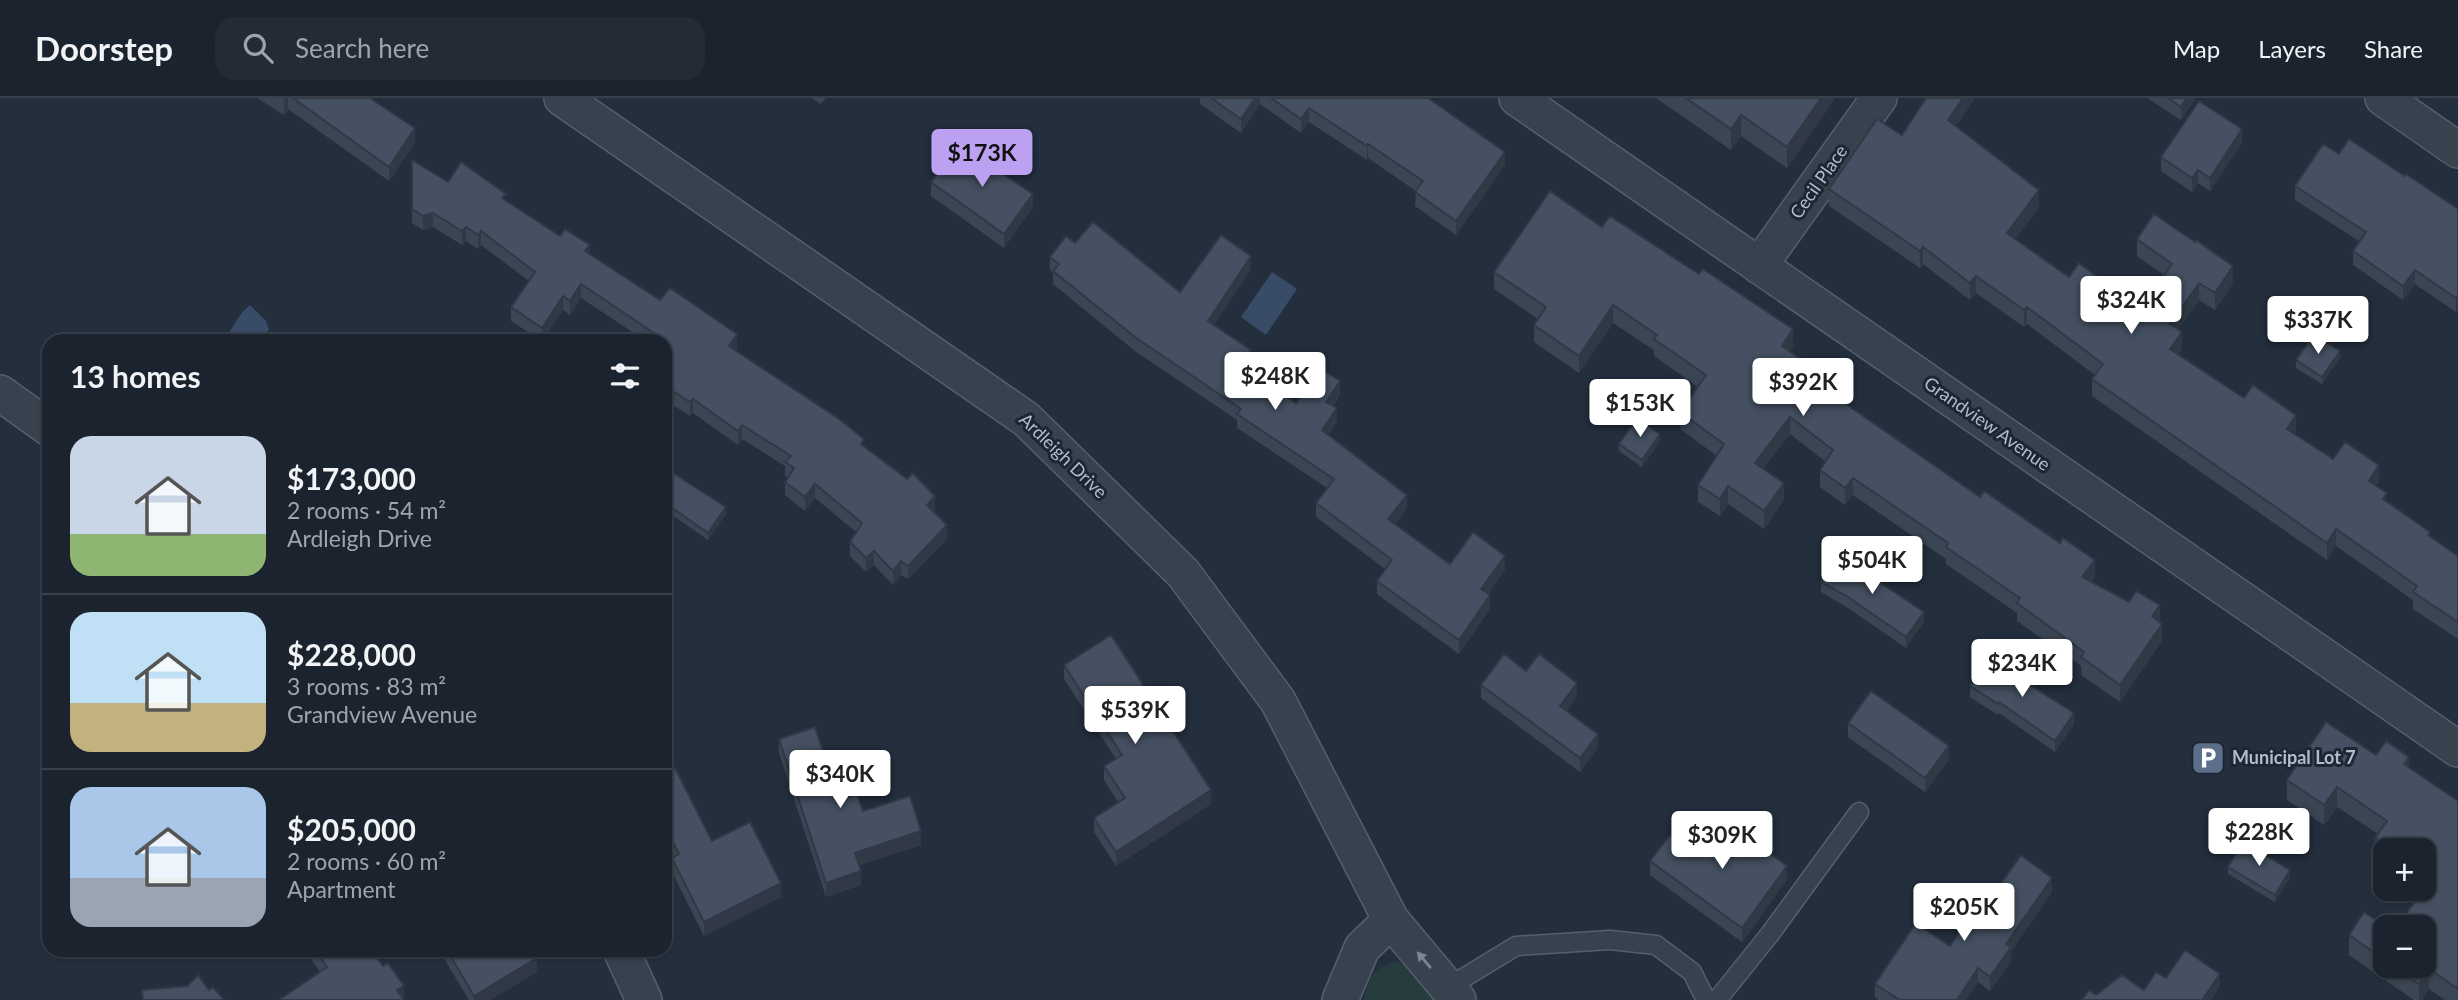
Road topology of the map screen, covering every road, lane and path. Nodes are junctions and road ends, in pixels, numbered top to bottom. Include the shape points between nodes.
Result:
1 (562, 98) edge
2 (1517, 98) edge
3 (1879, 98) edge
4 (2383, 98) edge
5 (2458, 150) edge
6 (1759, 266) junction
7 (0, 393) edge
8 (42, 423) edge
9 (2458, 749) edge
10 (1859, 812) dead end
11 (1391, 920) junction
12 (624, 957) edge
13 (1452, 994) edge
14 (644, 1000) edge
15 (1340, 1000) edge
16 (1706, 1000) edge
17 (1717, 1000) edge

1 - 11 street, Ardleigh Drive via 1026,419 1183,573 1278,701
2 - 6 street, Grandview Avenue
3 - 6 street, Cecil Place
4 - 5 street
6 - 9 street, Grandview Avenue
7 - 8 street
10 - 17 lane
13 -> 11 street, Ardleigh Drive
11 - 15 street via 1362,948
12 - 14 street
13 - 16 lane via 1516,946 1610,940 1656,944 1692,972

